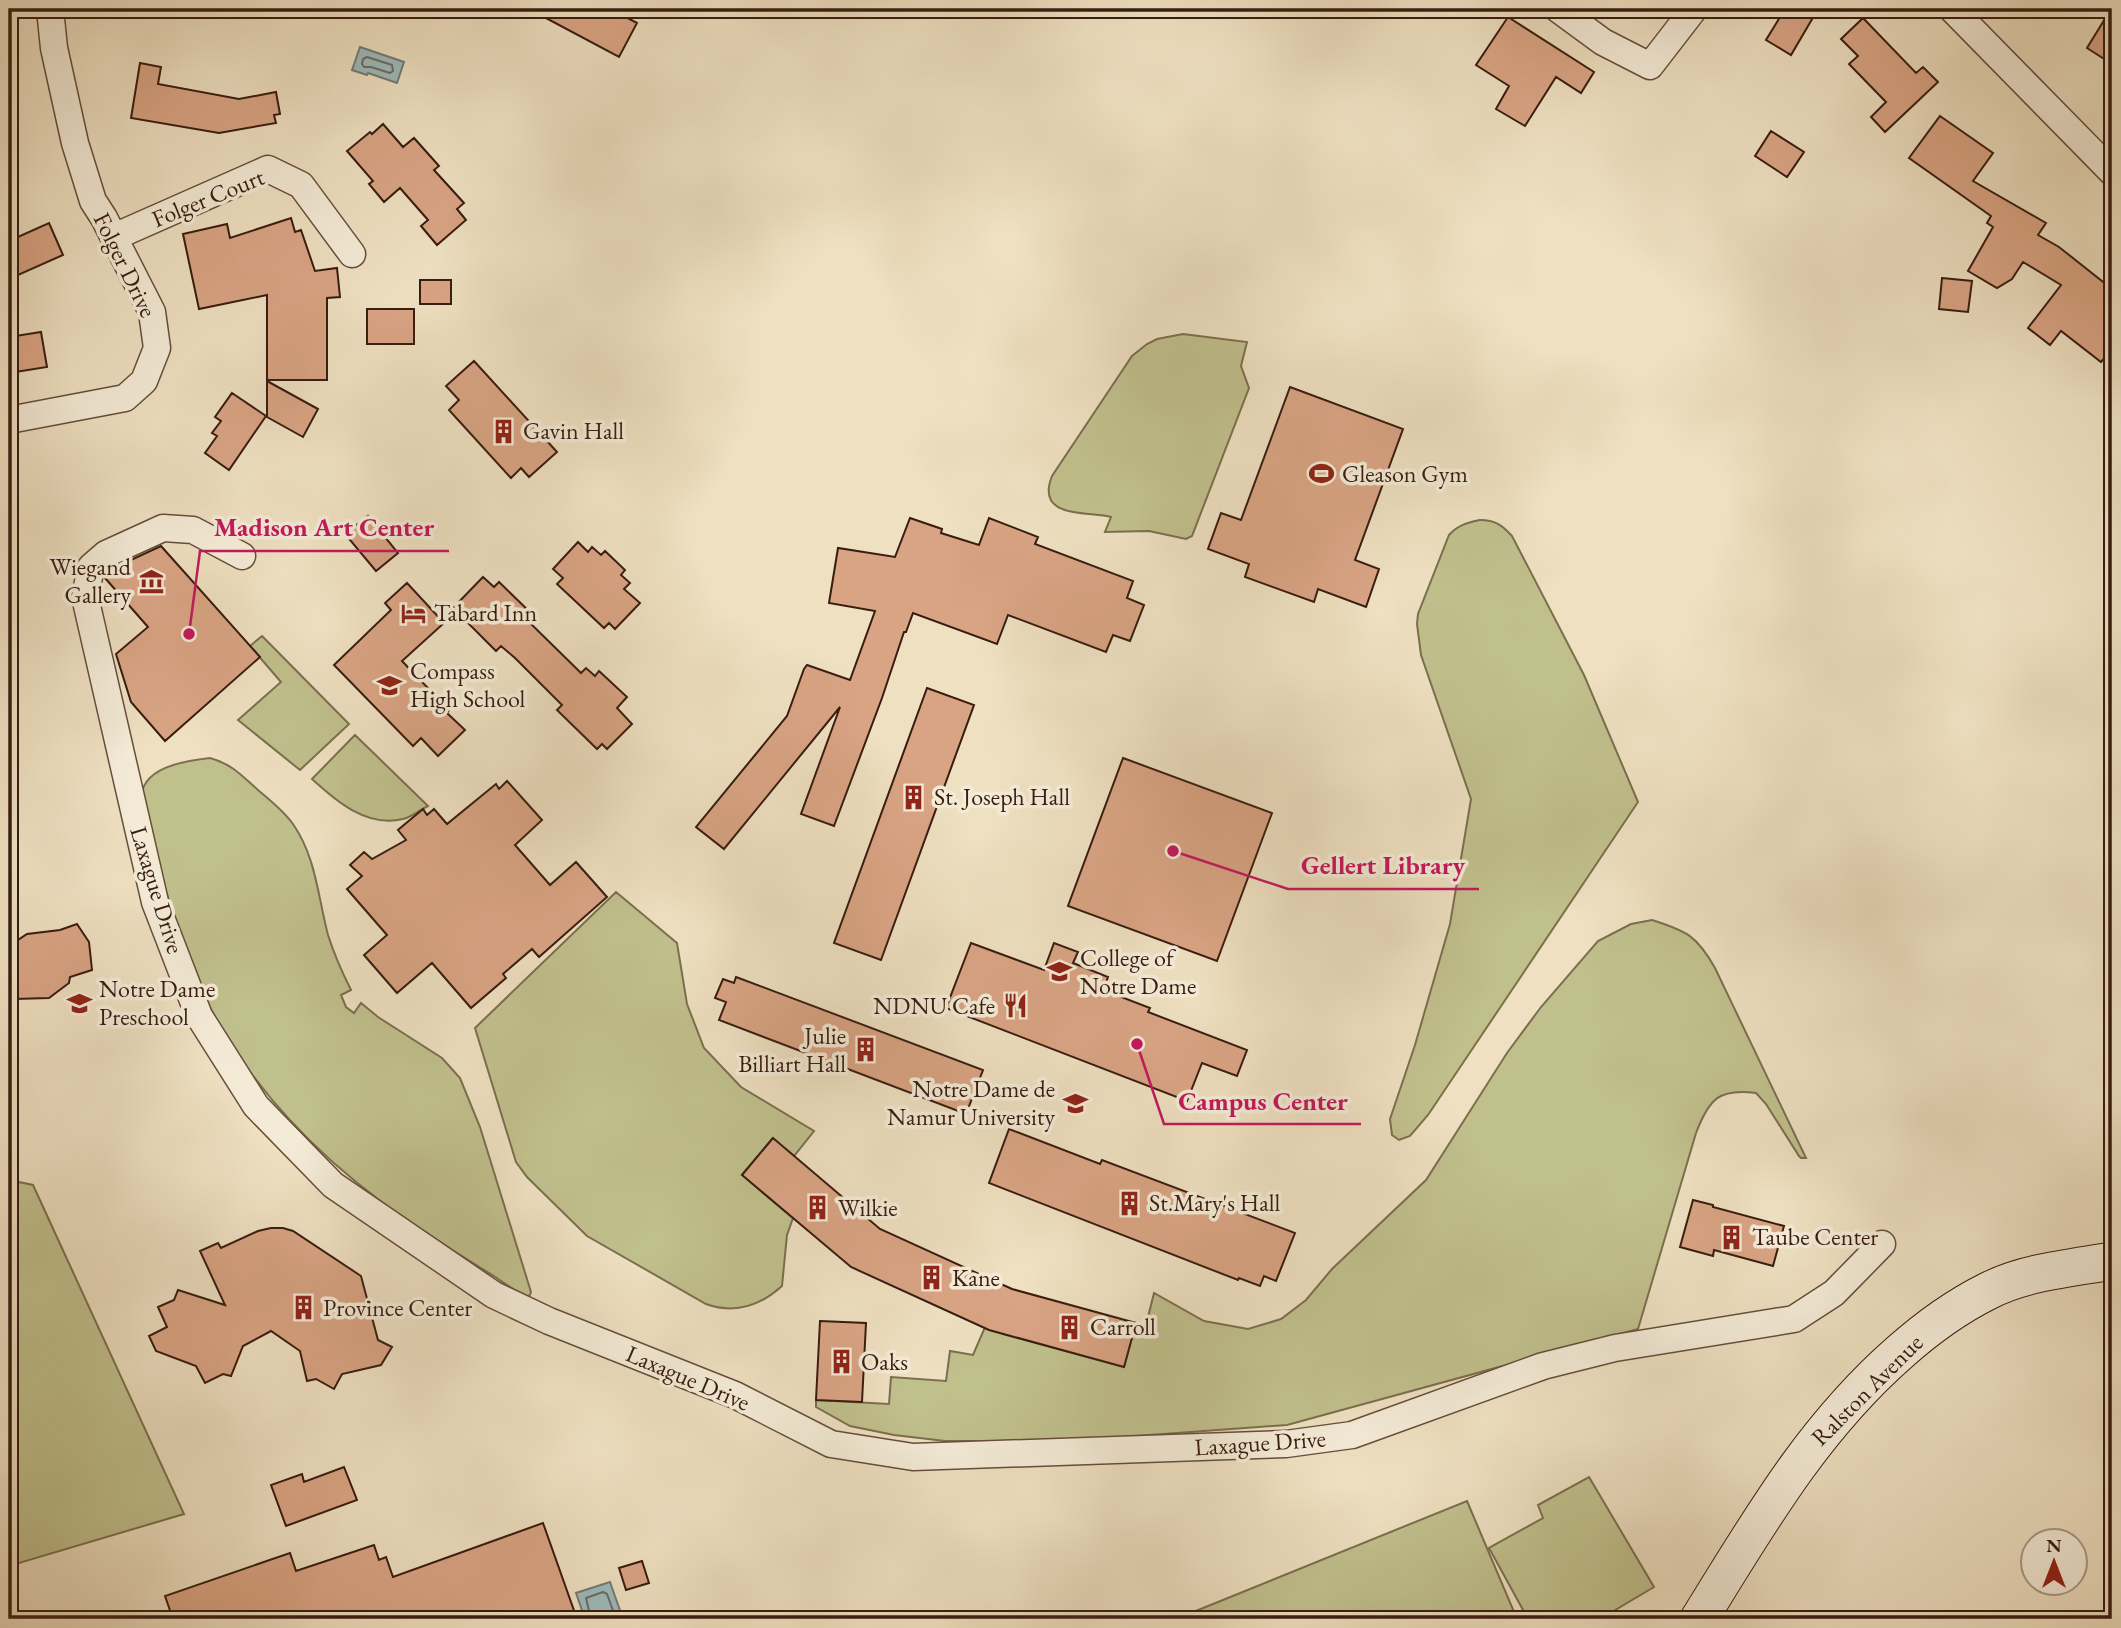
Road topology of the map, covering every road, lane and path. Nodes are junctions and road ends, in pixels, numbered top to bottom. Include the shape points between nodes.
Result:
1 (50, 9) edge
2 (1558, 9) edge
3 (1694, 9) edge
4 (1952, 9) edge
5 (2112, 172) edge
6 (114, 237) junction
7 (352, 254) dead end
8 (9, 420) edge
9 (242, 556) dead end
10 (1882, 1244) dead end
11 (2112, 1261) edge
12 (1699, 1619) edge

1 - 6 street, Folger Drive via 75,143 93,201
2 - 3 street via 1604,42 1650,66
4 - 5 street
6 - 7 street, Folger Court via 268,169 301,185
6 - 8 street, Folger Drive via 152,312 157,348 144,381 125,398
9 - 10 street, Laxague Drive via 193,530 163,528 106,554 91,567 85,597 155,902 199,1016 256,1106 332,1185 494,1295 735,1395 831,1444 913,1457 1286,1444 1352,1435 1543,1366 1615,1348 1794,1319 1834,1293
11 - 12 main road, Ralston Avenue via 2028,1277 1990,1290 1953,1310 1882,1368 1809,1449

